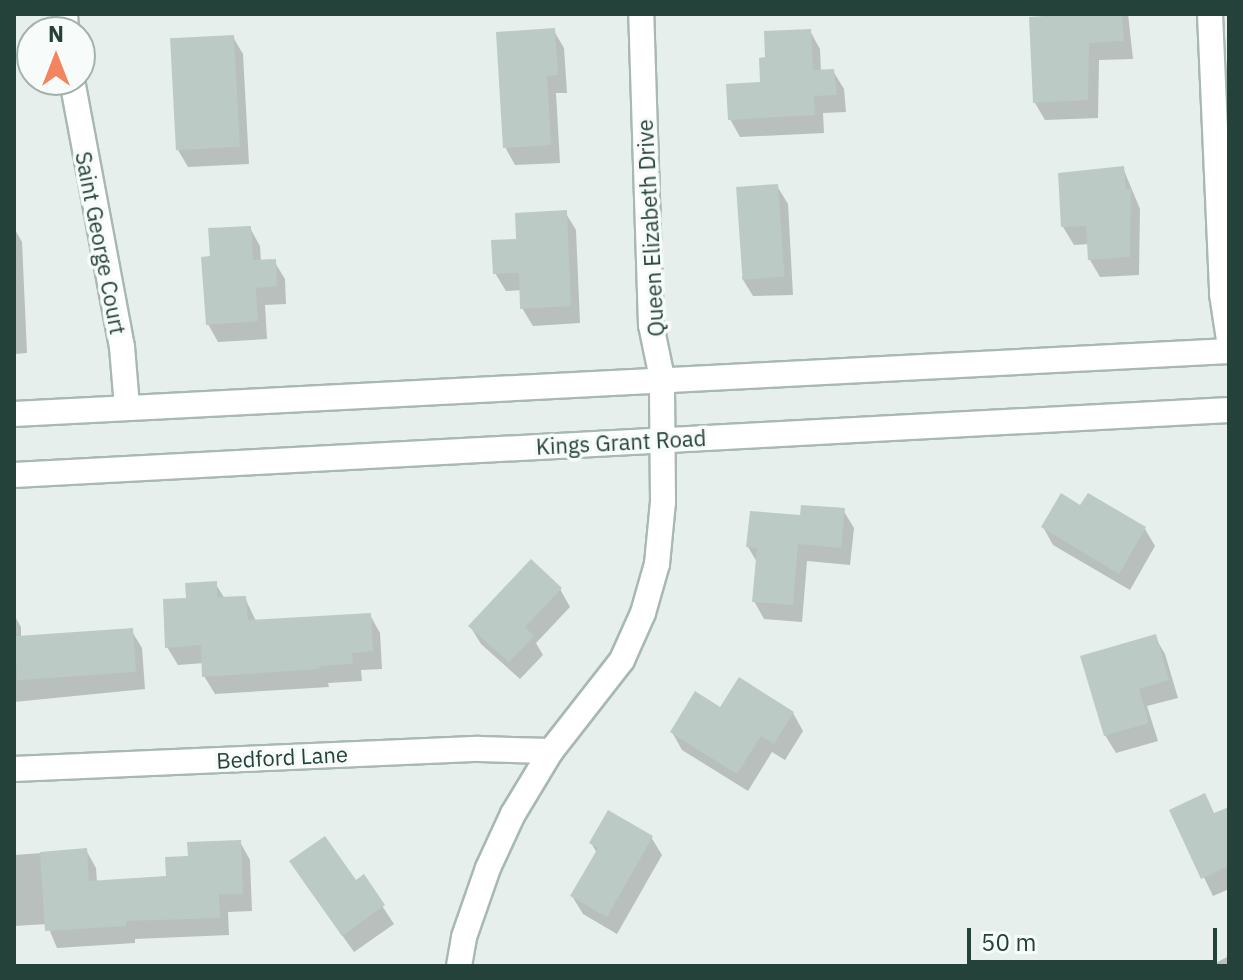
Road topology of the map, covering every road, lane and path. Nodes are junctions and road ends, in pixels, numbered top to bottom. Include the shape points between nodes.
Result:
1 (641, 14) edge
2 (1210, 14) edge
3 (75, 96) edge
4 (1229, 340) edge
5 (1229, 351) edge
6 (662, 378) junction
7 (127, 407) junction
8 (1229, 410) edge
9 (14, 414) edge
10 (664, 440) junction
11 (14, 475) edge
12 (551, 751) junction
13 (14, 769) edge
14 (459, 966) edge

1 - 6 street, Queen Elizabeth Drive via 651,325
2 - 4 street via 1222,294
3 - 7 street, Saint George Court via 122,347
5 - 6 street
6 - 7 street
6 - 10 street, Queen Elizabeth Drive
7 - 9 street
8 - 10 street, Kings Grant Road
10 - 11 street, Kings Grant Road
10 - 12 street, Queen Elizabeth Drive via 657,564 643,613 622,660
12 - 13 street, Bedford Lane via 479,749
12 - 14 street, Queen Elizabeth Drive via 488,868

